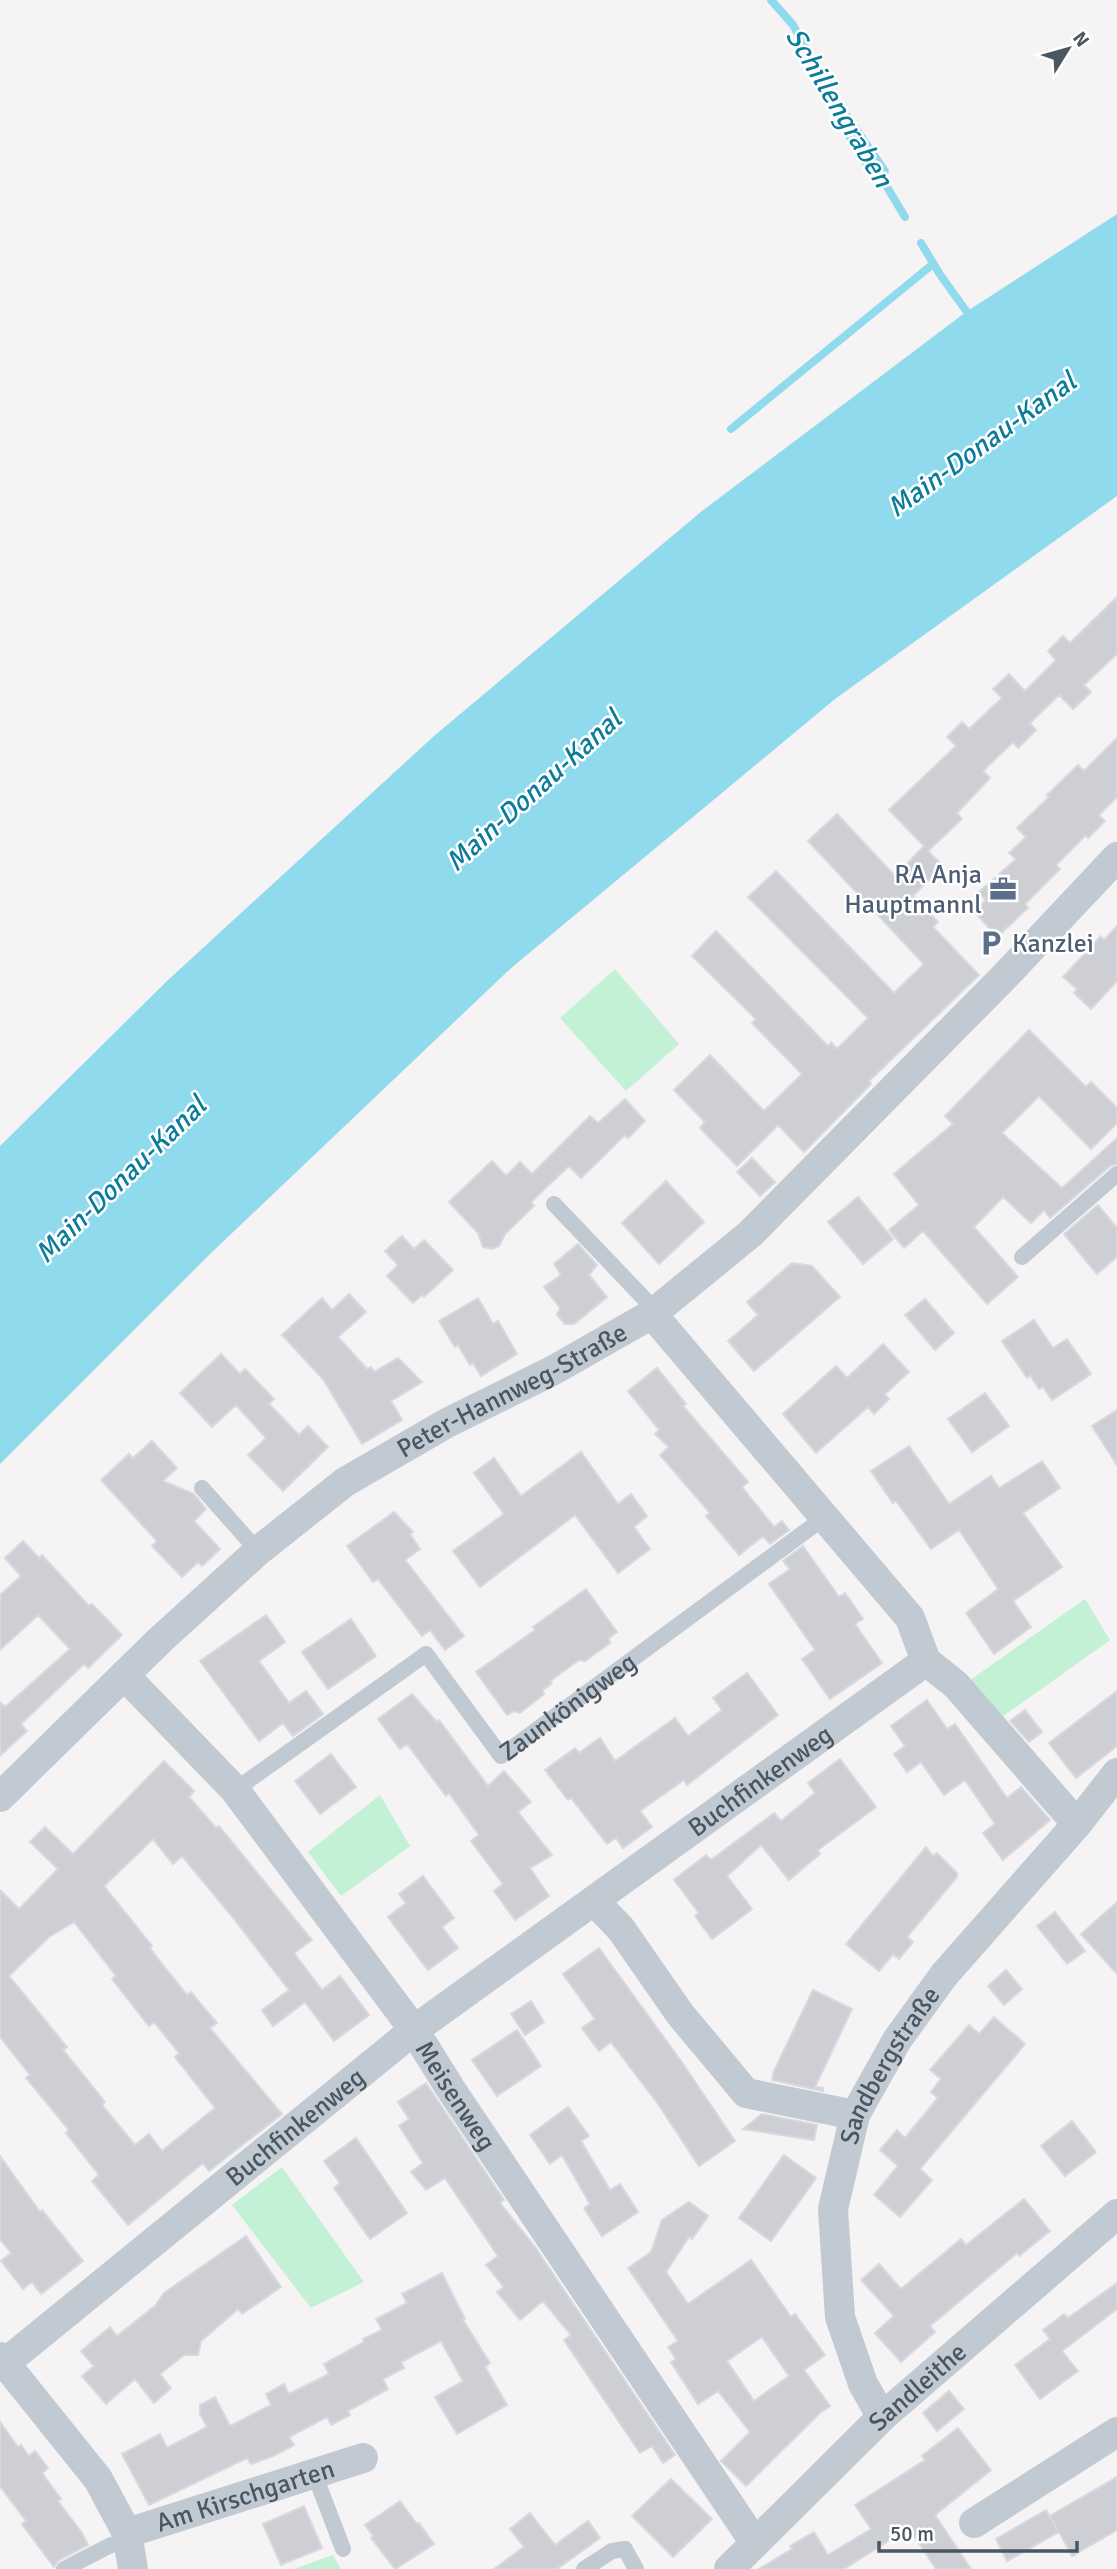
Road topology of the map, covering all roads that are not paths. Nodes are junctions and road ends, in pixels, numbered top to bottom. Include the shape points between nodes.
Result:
1 (1117, 857) edge
2 (1117, 1174) edge
3 (554, 1204) dead end
4 (1022, 1257) dead end
5 (654, 1313) junction
6 (202, 1488) dead end
7 (825, 1517) junction
8 (258, 1551) junction
9 (926, 1661) junction
10 (124, 1675) junction
11 (1117, 1773) edge
12 (235, 1790) junction
13 (0, 1797) edge
14 (1077, 1824) junction
15 (594, 1901) junction
16 (414, 2030) junction
17 (855, 2115) junction
18 (1117, 2214) edge
19 (2, 2360) edge
20 (882, 2417) junction
21 (1117, 2432) edge
22 (363, 2458) dead end
23 (314, 2473) junction
24 (974, 2523) dead end
25 (755, 2543) junction
26 (130, 2548) edge
27 (343, 2549) dead end
28 (64, 2569) edge
29 (584, 2569) edge
30 (636, 2569) edge
31 (729, 2569) edge

1 - 5 street, Peter-Hannweg-Straße via 750,1234
2 - 4 lane
3 - 5 lane
5 - 7 street
5 - 8 street, Peter-Hannweg-Straße via 345,1482
6 - 8 lane
7 - 9 street via 910,1618
7 - 12 lane, Zaunkönigweg via 501,1756 426,1654
8 - 10 street, Peter-Hannweg-Straße
9 - 14 street via 956,1685
9 - 15 street, Buchfinkenweg
10 - 12 street, Meisenweg
10 - 13 street, Peter-Hannweg-Straße
11 - 14 street, Sandbergstraße
12 - 16 street, Meisenweg
14 - 17 street, Sandbergstraße via 944,1975 897,2040
15 - 16 street, Buchfinkenweg
15 - 17 street via 621,1929 680,2014 746,2093
16 - 19 street, Buchfinkenweg
16 - 25 street, Meisenweg
17 - 20 street, Sandbergstraße via 833,2209 840,2317 863,2384
18 - 20 street, Sandleithe
19 - 26 street, Am Kirschgarten via 98,2479
20 - 25 street, Sandleithe
21 - 24 street
22 - 23 street, Am Kirschgarten
23 - 26 street, Am Kirschgarten
23 - 27 lane
25 - 31 street, Sandleithe
26 - 28 lane via 111,2545
29 - 30 lane via 611,2551 625,2549

